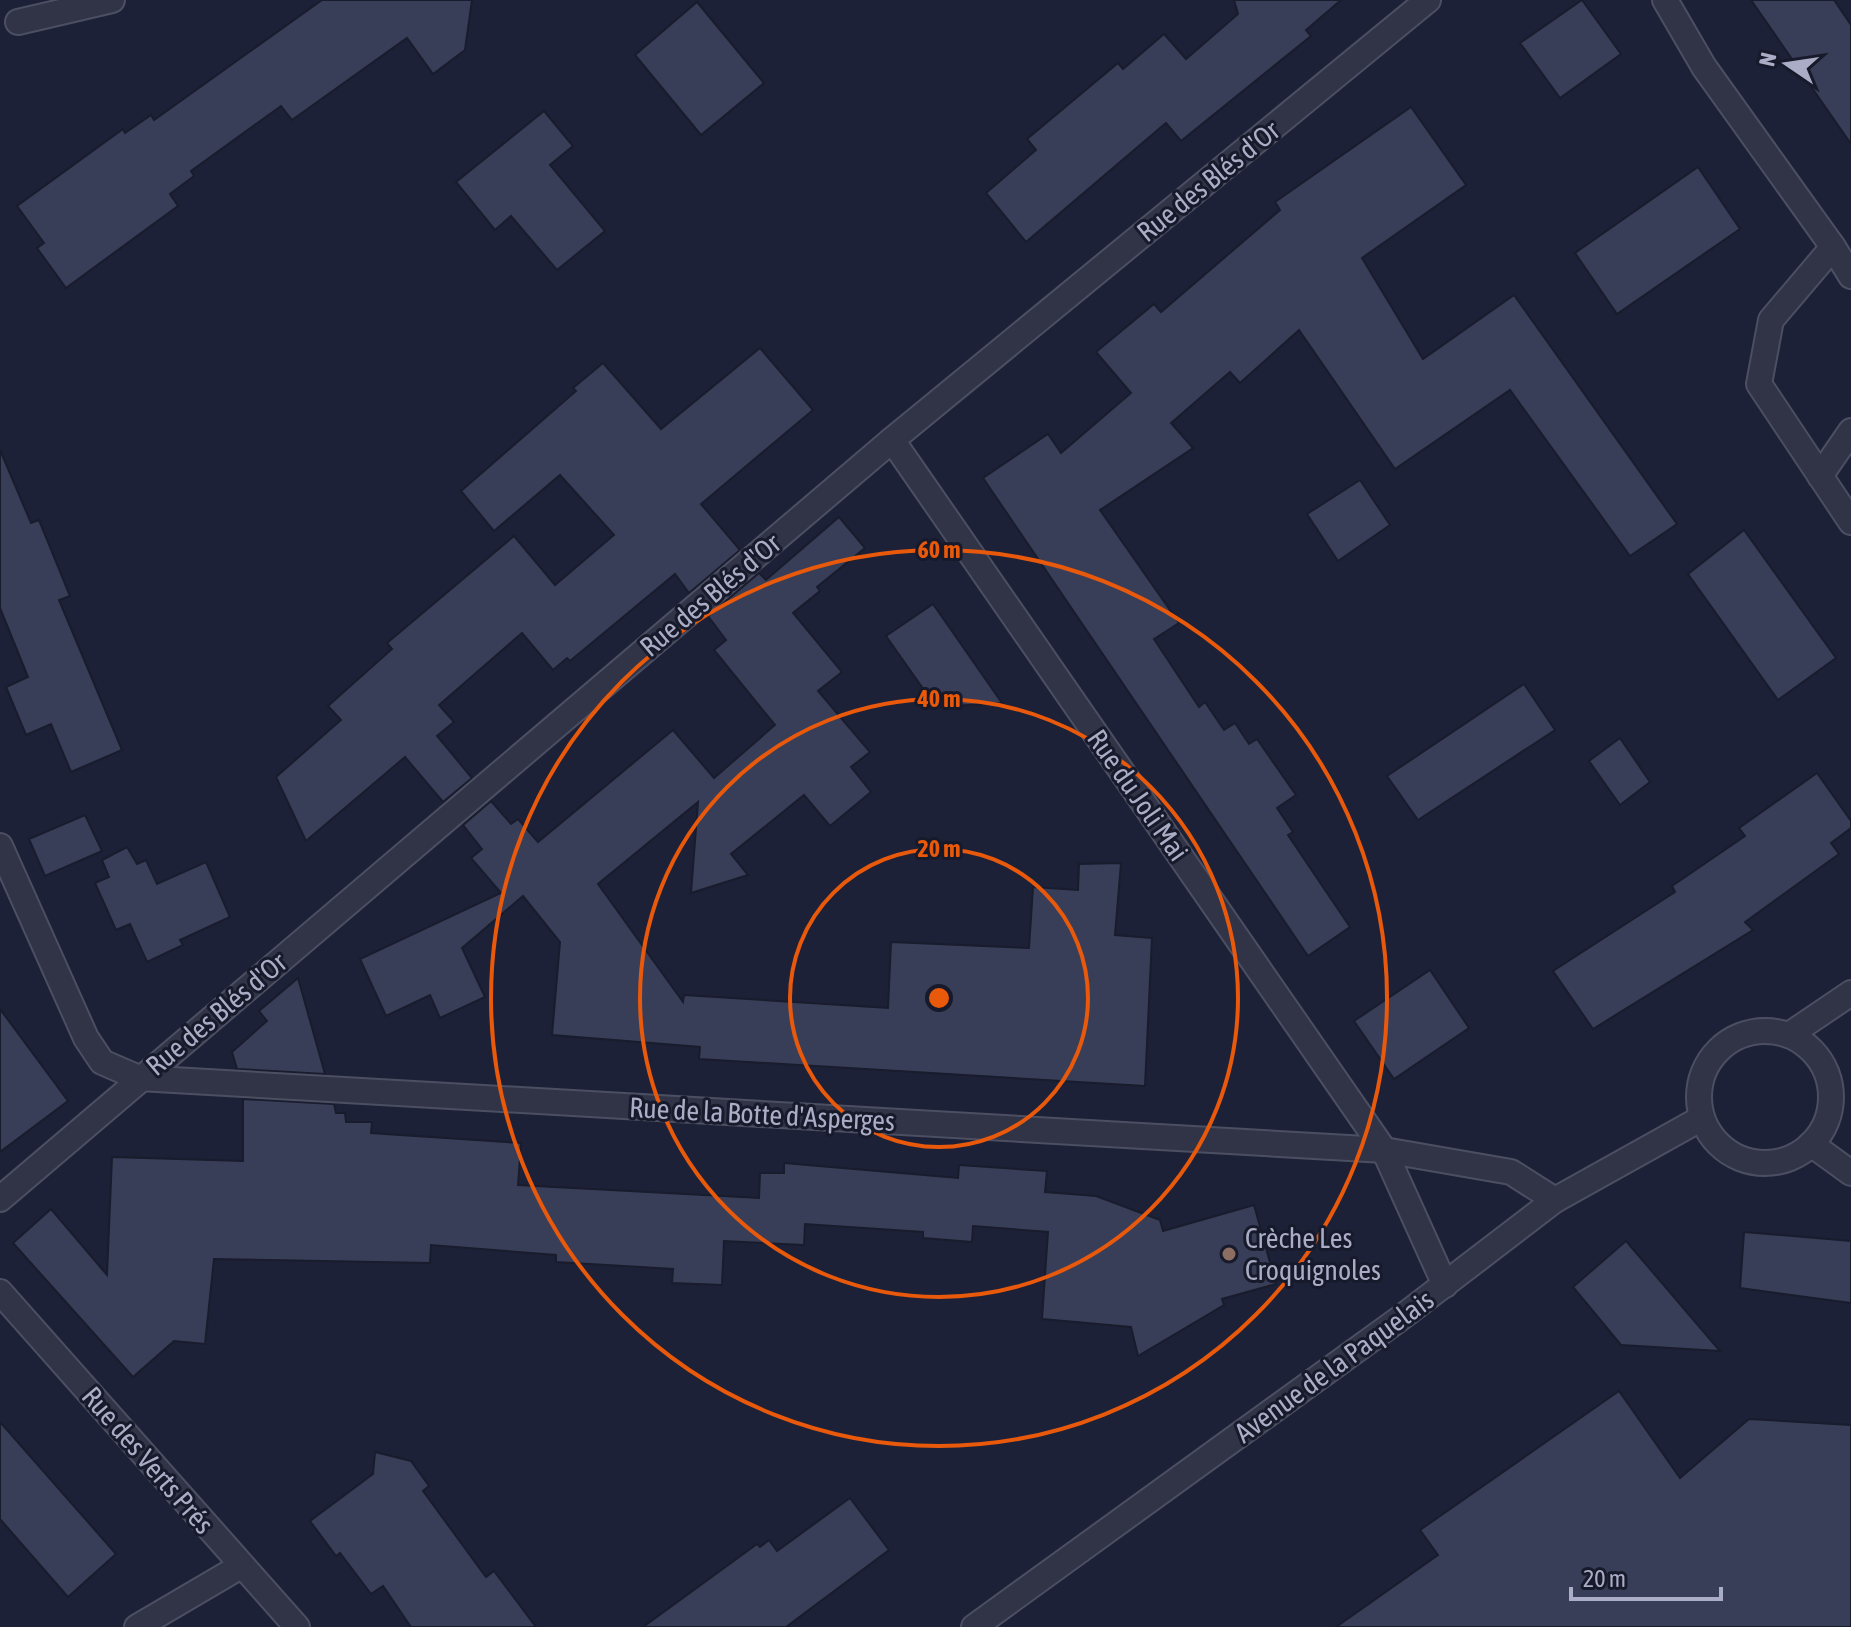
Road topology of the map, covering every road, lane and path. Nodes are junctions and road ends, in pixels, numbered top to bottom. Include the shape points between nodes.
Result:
1 (112, 0) edge
2 (1428, 0) edge
3 (1665, 0) edge
4 (18, 22) dead end
5 (1833, 247) junction
6 (1851, 276) edge
7 (1851, 431) edge
8 (892, 440) junction
9 (1820, 476) junction
10 (1851, 522) edge
11 (0, 846) edge
12 (1851, 993) edge
13 (1789, 1035) junction
14 (139, 1078) junction
15 (1702, 1118) junction
16 (1811, 1144) junction
17 (1384, 1150) junction
18 (1851, 1173) edge
19 (0, 1199) edge
20 (1555, 1200) junction
21 (1445, 1285) junction
22 (0, 1292) edge
23 (241, 1566) junction
24 (137, 1627) edge
25 (297, 1627) edge
26 (974, 1627) edge

1 - 4 street
2 - 8 street, Rue des Blés d'Or
3 - 5 street via 1704,67
5 - 6 street
5 - 9 street via 1771,320 1759,384
7 - 9 street
8 - 14 street, Rue des Blés d'Or
8 - 17 street, Rue du Joli Mai
9 - 10 street
11 - 14 street via 86,1038 102,1062
12 - 13 street
13 - 15 street via 1746,1033 1719,1050 1702,1076
13 - 16 street via 1822,1063 1829,1083 1831,1105
14 - 17 street, Rue de la Botte d'Asperges
14 - 19 street, Rue des Blés d'Or
15 - 16 street via 1729,1153 1750,1162 1793,1157
15 - 20 street, Avenue de la Paquelais
16 - 18 street
17 - 20 street, Rue de la Botte d'Asperges via 1511,1172
17 - 21 street
20 - 21 street, Avenue de la Paquelais
21 - 26 street, Avenue de la Paquelais
22 - 23 street, Rue des Verts Prés
23 - 24 street
23 - 25 street, Rue des Verts Prés

